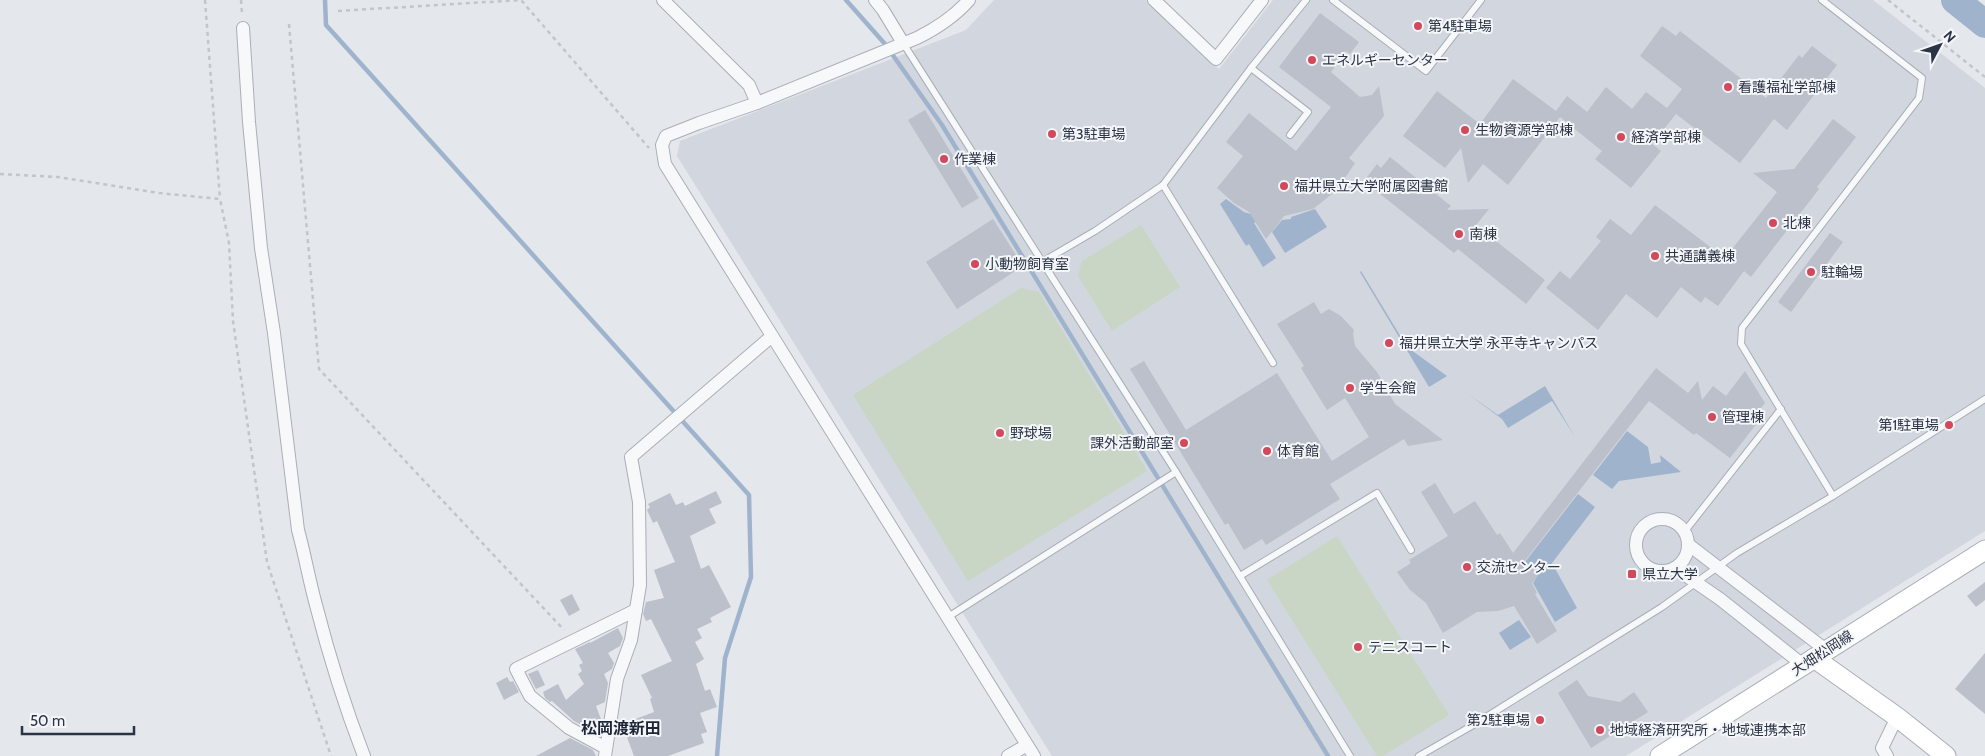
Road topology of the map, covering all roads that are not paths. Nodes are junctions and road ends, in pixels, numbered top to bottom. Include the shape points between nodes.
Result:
1 (663, 0) edge
2 (875, 0) edge
3 (968, 0) edge
4 (1154, 0) edge
5 (1262, 0) edge
6 (1306, 0) edge
7 (1333, 0) edge
8 (1481, 0) edge
9 (1822, 0) edge
10 (243, 28) dead end
11 (903, 43) junction
12 (1251, 68) junction
13 (757, 103) junction
14 (1290, 135) dead end
15 (1162, 185) junction
16 (1042, 262) junction
17 (772, 336) junction
18 (1273, 363) dead end
19 (1985, 399) edge
20 (1781, 409) junction
21 (1176, 472) junction
22 (1833, 496) junction
23 (1685, 531) junction
24 (1689, 545) junction
25 (1411, 550) dead end
26 (1985, 550) edge
27 (1717, 567) junction
28 (1675, 568) junction
29 (1240, 576) junction
30 (1696, 583) junction
31 (636, 610) junction
32 (948, 617) junction
33 (1814, 658) junction
34 (1897, 717) junction
35 (1027, 745) junction
36 (605, 752) edge
37 (364, 756) edge
38 (1008, 756) edge
39 (1034, 756) edge
40 (1350, 756) edge
41 (1419, 756) edge
42 (1660, 756) edge
43 (1887, 756) edge
44 (1946, 756) edge

1 - 13 street via 748,85
2 - 11 street
3 - 11 street via 939,28
4 - 5 street via 1216,59
6 - 12 lane
7 - 8 lane via 1426,71
9 - 20 lane via 1922,78 1919,98 1742,328 1741,344
10 - 37 street via 262,248 298,530 333,666
11 - 13 street
11 - 16 lane
12 - 14 lane via 1308,112
12 - 15 lane
13 - 17 street via 677,131 666,136 662,145 665,164
15 - 16 lane via 1095,231
15 - 18 lane
16 - 21 lane
17 - 31 street via 631,457 639,502 640,585
17 - 32 street
19 - 22 lane
20 - 22 lane
20 - 23 lane
21 - 29 lane
21 - 32 lane
22 - 27 lane
23 - 24 street
23 - 28 street via 1667,518 1657,518 1642,527 1636,540 1640,560 1647,566 1657,571
24 - 27 street
24 - 28 street via 1687,554
25 - 29 lane via 1377,492
26 - 33 main road, 大畑松岡線
27 - 30 lane
27 - 33 street
28 - 30 street
29 - 40 lane
30 - 33 street
30 - 41 lane via 1475,724
31 - 36 street via 632,640 617,679
31 - 36 street via 516,669 530,696
32 - 35 street
33 - 34 main road
33 - 42 main road, 大畑松岡線
34 - 43 street via 1882,748
34 - 44 main road
35 - 38 street
35 - 39 street

